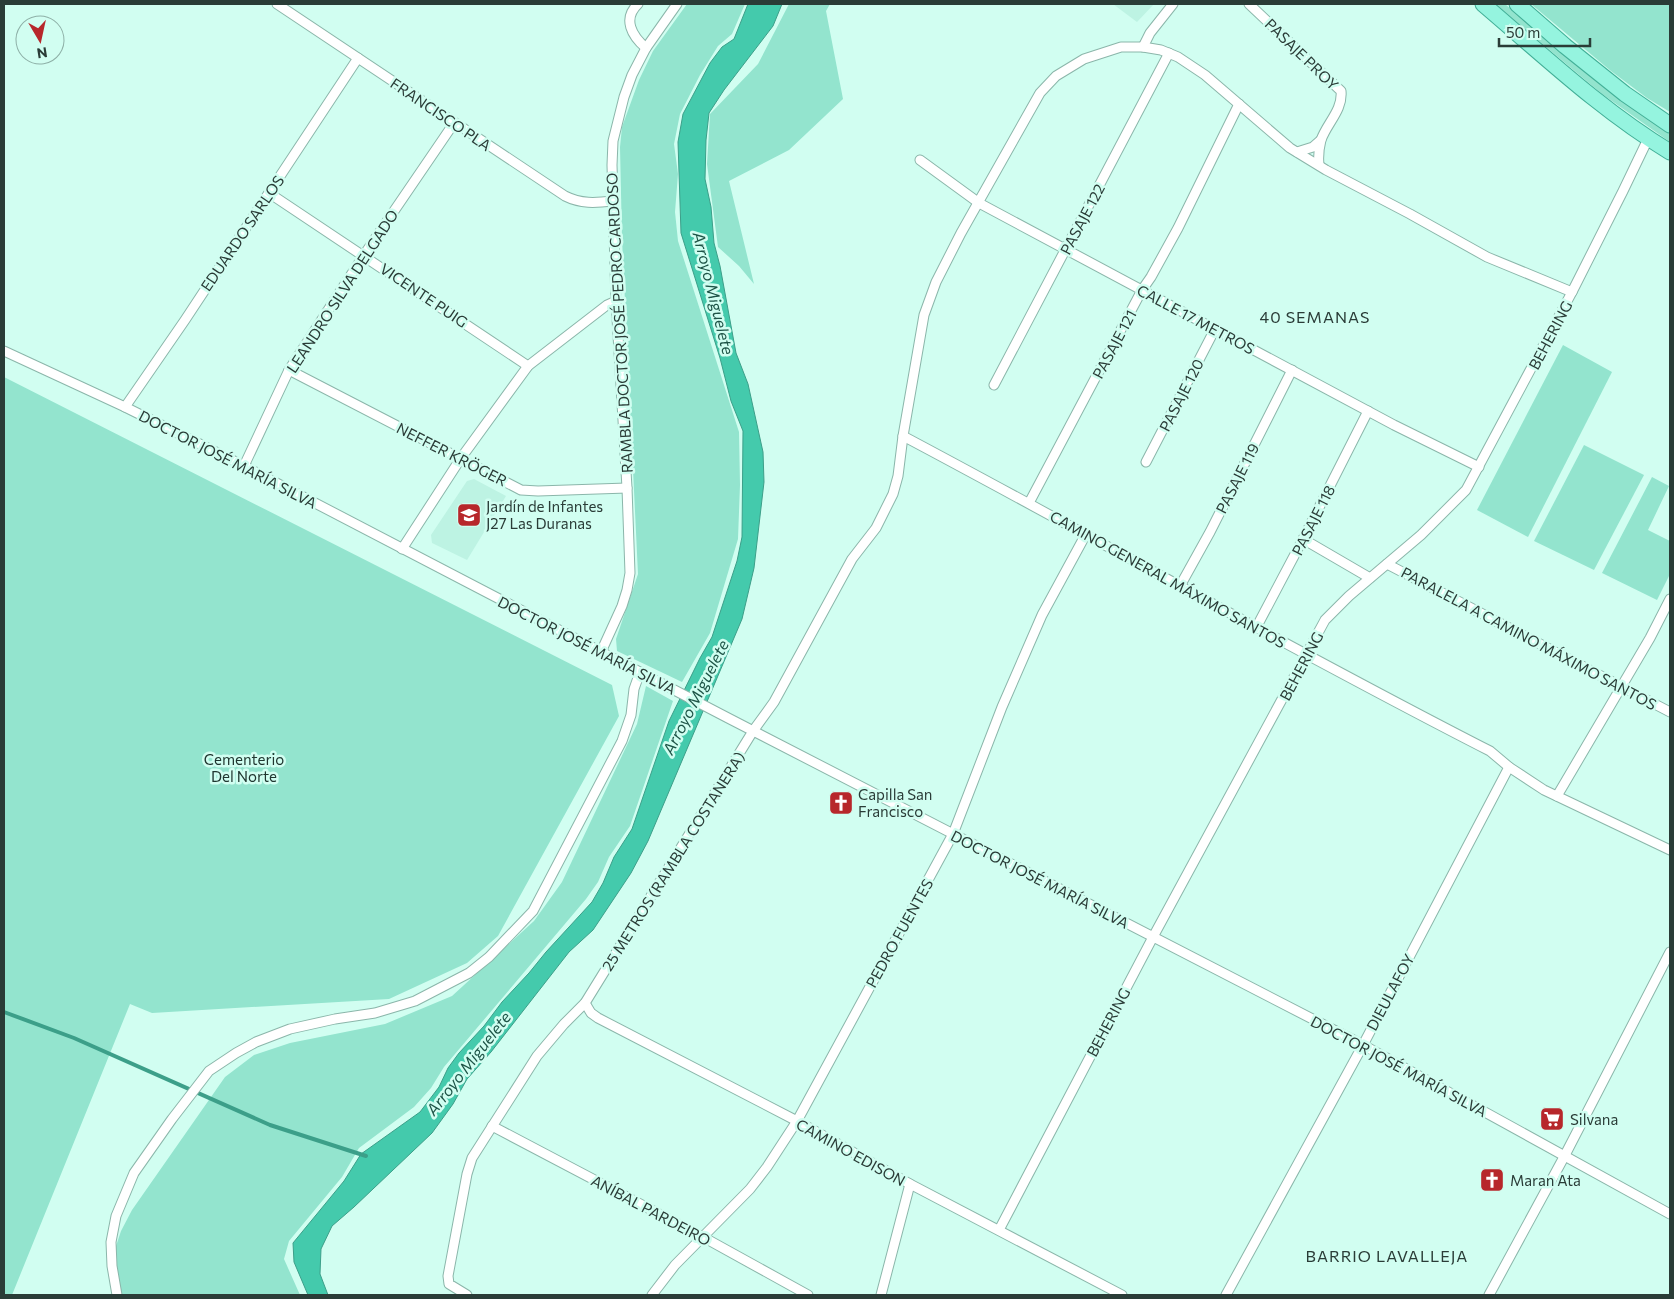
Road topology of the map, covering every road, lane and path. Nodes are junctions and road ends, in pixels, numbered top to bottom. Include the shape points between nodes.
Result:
1 (277, 4) edge
2 (677, 4) edge
3 (1173, 4) edge
4 (1248, 4) edge
5 (1482, 4) edge
6 (1516, 4) edge
7 (635, 5) edge
8 (1143, 47) junction
9 (646, 48) junction
10 (1169, 53) junction
11 (358, 58) junction
12 (1239, 104) junction
13 (454, 123) junction
14 (1670, 125) edge
15 (1648, 138) junction
16 (1321, 140) junction
17 (1297, 152) junction
18 (1670, 152) edge
19 (920, 160) dead end
20 (1319, 164) junction
21 (269, 193) junction
22 (613, 201) junction
23 (979, 203) junction
24 (1066, 250) junction
25 (364, 255) junction
26 (1142, 290) junction
27 (1572, 292) junction
28 (616, 301) junction
29 (1215, 329) junction
30 (4, 351) edge
31 (528, 366) junction
32 (289, 370) junction
33 (1292, 370) junction
34 (994, 385) dead end
35 (125, 407) junction
36 (1368, 411) junction
37 (902, 436) junction
38 (461, 458) junction
39 (1146, 462) dead end
40 (244, 466) junction
41 (1479, 467) junction
42 (627, 488) junction
43 (1028, 503) junction
44 (1086, 534) junction
45 (1303, 539) junction
46 (402, 549) junction
47 (1387, 564) junction
48 (1370, 578) junction
49 (1180, 586) junction
50 (1670, 599) edge
51 (1256, 628) junction
52 (600, 652) junction
53 (1306, 656) junction
54 (640, 672) junction
55 (1622, 687) junction
56 (1670, 712) edge
57 (753, 731) junction
58 (1509, 766) junction
59 (1557, 796) junction
60 (953, 834) junction
61 (1670, 850) edge
62 (1153, 937) junction
63 (1670, 952) edge
64 (585, 1003) junction
65 (1363, 1045) junction
66 (797, 1121) junction
67 (492, 1126) junction
68 (1564, 1157) junction
69 (910, 1184) junction
70 (1670, 1214) edge
71 (999, 1230) junction
72 (703, 1237) junction
73 (116, 1295) edge
74 (467, 1295) edge
75 (652, 1295) edge
76 (808, 1295) edge
77 (881, 1295) edge
78 (1122, 1295) edge
79 (1226, 1295) edge
80 (1489, 1295) edge

1 - 11 street, FRANCISCO PLA
2 - 9 street, RAMBLA DOCTOR JOSÉ PEDRO CARDOSO
3 - 8 street
4 - 16 street, PASAJE PROY via 1341,91 1339,107
5 - 15 main road via 1599,102
6 - 14 main road via 1625,94
7 - 9 street via 631,13 632,33
8 - 10 street, 25 METROS (RAMBLA COSTANERA)
8 - 23 street, 25 METROS (RAMBLA COSTANERA) via 1121,47 1102,52 1056,76 1040,93
9 - 22 street, RAMBLA DOCTOR JOSÉ PEDRO CARDOSO via 632,75 618,119 612,165
10 - 12 street, 25 METROS (RAMBLA COSTANERA) via 1205,74
10 - 24 street, PASAJE 122
11 - 13 street, FRANCISCO PLA
11 - 21 street, EDUARDO SARLOS
12 - 17 street, 25 METROS (RAMBLA COSTANERA)
12 - 26 street, PASAJE 121 via 1178,228
13 - 22 street, FRANCISCO PLA via 577,202
13 - 25 street, LEANDRO SILVA DELGADO
15 - 18 main road
15 - 27 street, BEHERING
16 - 17 street via 1313,147
16 - 20 street, PASAJE PROY
17 - 20 street, 25 METROS (RAMBLA COSTANERA)
19 - 23 street, CALLE 17 METROS
20 - 27 street, 25 METROS (RAMBLA COSTANERA) via 1487,257
21 - 25 street, VICENTE PUIG
21 - 35 street, EDUARDO SARLOS
22 - 28 street, RAMBLA DOCTOR JOSÉ PEDRO CARDOSO
23 - 24 street, CALLE 17 METROS
23 - 37 street, 25 METROS (RAMBLA COSTANERA) via 936,282 924,314
24 - 26 street, CALLE 17 METROS
24 - 34 street, PASAJE 122
25 - 31 street, VICENTE PUIG
25 - 32 street, LEANDRO SILVA DELGADO
26 - 29 street, CALLE 17 METROS
26 - 43 street, PASAJE 121
27 - 41 street, BEHERING
28 - 31 street
28 - 42 street, RAMBLA DOCTOR JOSÉ PEDRO CARDOSO
29 - 33 street, CALLE 17 METROS
29 - 39 street, PASAJE 120
30 - 35 street, DOCTOR JOSÉ MARÍA SILVA
31 - 38 street
32 - 38 street, NEFFER KRÖGER
32 - 40 street, LEANDRO SILVA DELGADO
33 - 36 street, CALLE 17 METROS
33 - 49 street, PASAJE 119
35 - 40 street, DOCTOR JOSÉ MARÍA SILVA
36 - 41 street, CALLE 17 METROS
36 - 45 street, PASAJE 118
37 - 43 street, CAMINO GENERAL MÁXIMO SANTOS
37 - 57 street, 25 METROS (RAMBLA COSTANERA) via 893,494 876,528 852,559 778,695
38 - 42 street, NEFFER KRÖGER via 521,490
38 - 46 street
40 - 46 street, DOCTOR JOSÉ MARÍA SILVA
41 - 47 street, BEHERING via 1452,506
42 - 52 street, RAMBLA DOCTOR JOSÉ PEDRO CARDOSO via 630,573 627,590
43 - 44 street, CAMINO GENERAL MÁXIMO SANTOS
44 - 49 street, CAMINO GENERAL MÁXIMO SANTOS
44 - 60 street, PEDRO FUENTES via 1042,615
45 - 48 street
45 - 51 street, PASAJE 118
46 - 52 street, DOCTOR JOSÉ MARÍA SILVA
47 - 48 street, BEHERING
47 - 55 street, PARALELA A CAMINO MÁXIMO SANTOS
48 - 53 street, BEHERING via 1325,620
49 - 51 street, CAMINO GENERAL MÁXIMO SANTOS
50 - 55 street
51 - 53 street, CAMINO GENERAL MÁXIMO SANTOS
52 - 54 street, DOCTOR JOSÉ MARÍA SILVA
53 - 58 street, CAMINO GENERAL MÁXIMO SANTOS via 1490,751
53 - 62 street, BEHERING
54 - 57 street, DOCTOR JOSÉ MARÍA SILVA
54 - 73 street via 622,741 533,911 489,958 469,973 415,1001 375,1013 290,1029 256,1042 209,1072 134,1173 116,1216 111,1242
55 - 56 street, PARALELA A CAMINO MÁXIMO SANTOS
55 - 59 street
57 - 60 street, DOCTOR JOSÉ MARÍA SILVA
57 - 64 street, 25 METROS (RAMBLA COSTANERA)
58 - 59 street, CAMINO GENERAL MÁXIMO SANTOS
58 - 65 street, DIEULAFOY
59 - 61 street, CAMINO GENERAL MÁXIMO SANTOS
60 - 62 street, DOCTOR JOSÉ MARÍA SILVA
60 - 66 street, PEDRO FUENTES
62 - 65 street, DOCTOR JOSÉ MARÍA SILVA
62 - 71 street, BEHERING
63 - 68 street
64 - 66 street, CAMINO EDISON via 598,1018
64 - 67 street, 25 METROS (RAMBLA COSTANERA) via 537,1056
65 - 68 street, DOCTOR JOSÉ MARÍA SILVA
65 - 79 street, DIEULAFOY
66 - 69 street, CAMINO EDISON
66 - 72 street, PEDRO FUENTES via 760,1178
67 - 72 street, ANÍBAL PARDEIRO
67 - 74 street, 25 METROS (RAMBLA COSTANERA) via 472,1158 467,1174 448,1276 449,1284
68 - 70 street, DOCTOR JOSÉ MARÍA SILVA
68 - 80 street
69 - 71 street, CAMINO EDISON
69 - 77 street
71 - 78 street, CAMINO EDISON
72 - 75 street, PEDRO FUENTES
72 - 76 street, ANÍBAL PARDEIRO

